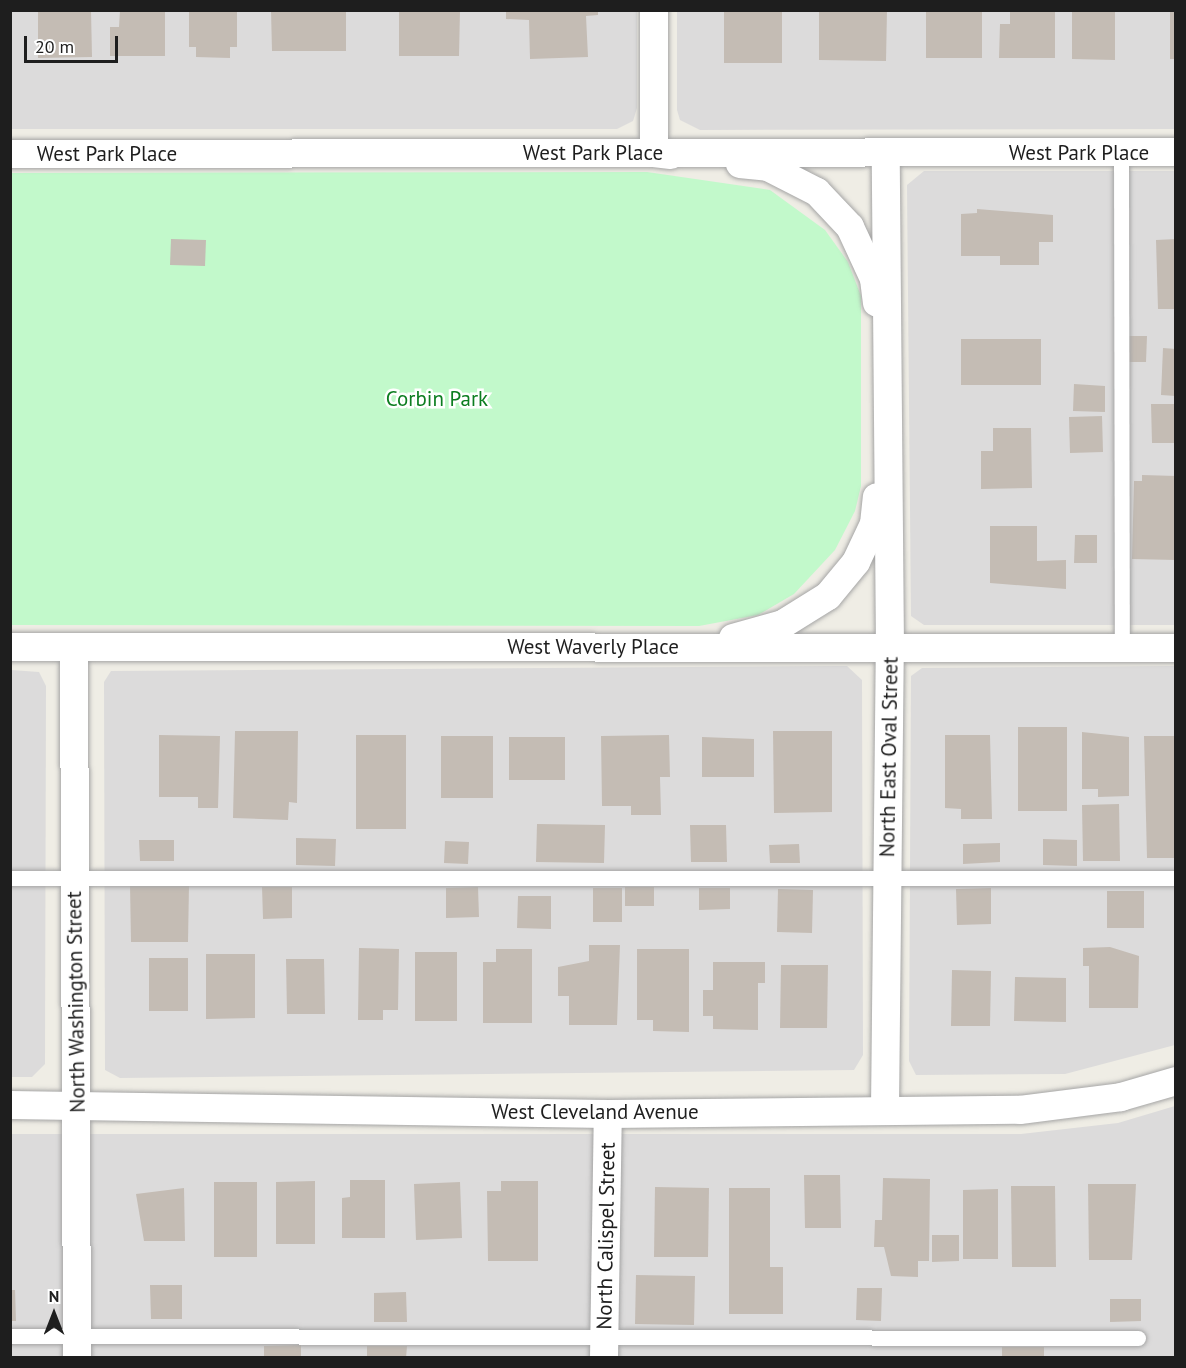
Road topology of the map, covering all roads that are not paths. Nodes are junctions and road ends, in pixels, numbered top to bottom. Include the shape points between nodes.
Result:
1 (654, 10) edge
2 (1176, 152) edge
3 (654, 153) junction
4 (886, 153) junction
5 (1121, 153) junction
6 (10, 154) edge
7 (889, 406) junction
8 (10, 647) edge
9 (74, 647) junction
10 (699, 648) junction
11 (890, 648) junction
12 (1122, 648) junction
13 (1176, 648) edge
14 (10, 878) edge
15 (73, 878) junction
16 (887, 878) junction
17 (1176, 878) edge
18 (1176, 1081) edge
19 (79, 1105) junction
20 (10, 1106) edge
21 (885, 1109) junction
22 (608, 1114) junction
23 (10, 1336) edge
24 (1138, 1338) dead end
25 (77, 1347) edge
26 (605, 1347) edge

1 - 3 street
2 - 5 street, West Park Place
3 - 4 street, West Park Place
3 - 6 street, West Park Place
3 - 7 street, North East Oval Street via 768,167 817,192 850,227 874,279
4 - 5 street, West Park Place
4 - 7 street, North East Oval Street
5 - 12 lane
7 - 10 street, North East Oval Street via 874,524 856,562 828,596 805,613
7 - 11 street, North East Oval Street
8 - 9 street, West Waverly Place
9 - 10 street, West Waverly Place
9 - 15 street, North Washington Street
10 - 11 street, West Waverly Place
11 - 12 street, West Waverly Place
11 - 16 street, North East Oval Street
12 - 13 street, West Waverly Place
14 - 15 lane
15 - 16 lane
15 - 19 street, North Washington Street
16 - 17 lane
16 - 21 street, North East Oval Street
18 - 21 street, West Cleveland Avenue via 1121,1097 1020,1110
19 - 20 street, West Cleveland Avenue
19 - 22 street, West Cleveland Avenue
19 - 25 street, North Washington Street
21 - 22 street, West Cleveland Avenue
22 - 26 street, North Calispel Street
23 - 25 lane
24 - 26 lane
25 - 26 lane

